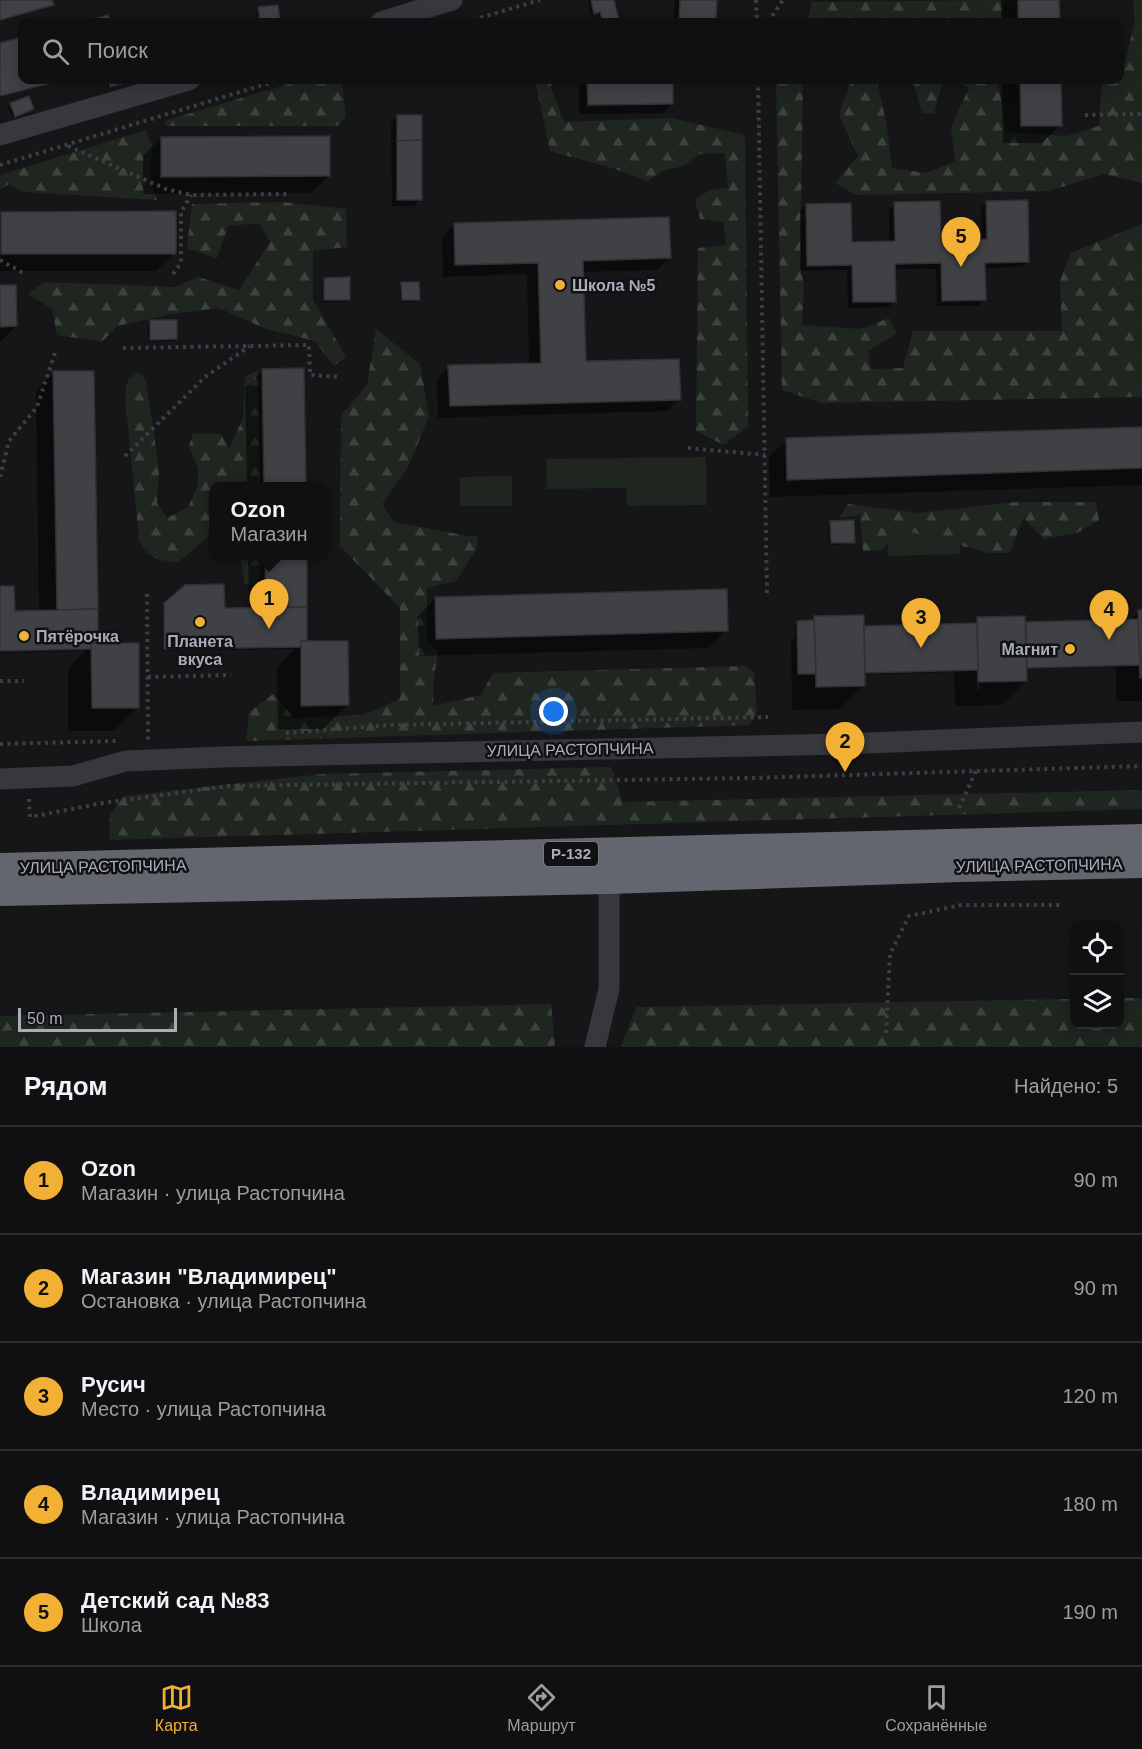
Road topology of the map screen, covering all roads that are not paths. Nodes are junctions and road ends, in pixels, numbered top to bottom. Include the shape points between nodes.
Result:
1 (452, 0) edge
2 (394, 18) edge
3 (175, 84) edge
4 (0, 135) edge
5 (1142, 732) edge
6 (0, 779) edge
7 (1142, 838) edge
8 (1142, 863) edge
9 (0, 868) edge
10 (609, 879) junction
11 (0, 891) edge
12 (594, 1047) edge

1 - 2 street
3 - 4 street
5 - 6 street, УЛИЦА РАСТОПЧИНА via 843,744 148,750 126,761 73,776
7 - 9 highway, УЛИЦА РАСТОПЧИНА / Р-132
8 - 10 highway, УЛИЦА РАСТОПЧИНА / Р-132
10 - 11 highway, УЛИЦА РАСТОПЧИНА / Р-132
10 - 12 street via 609,989

